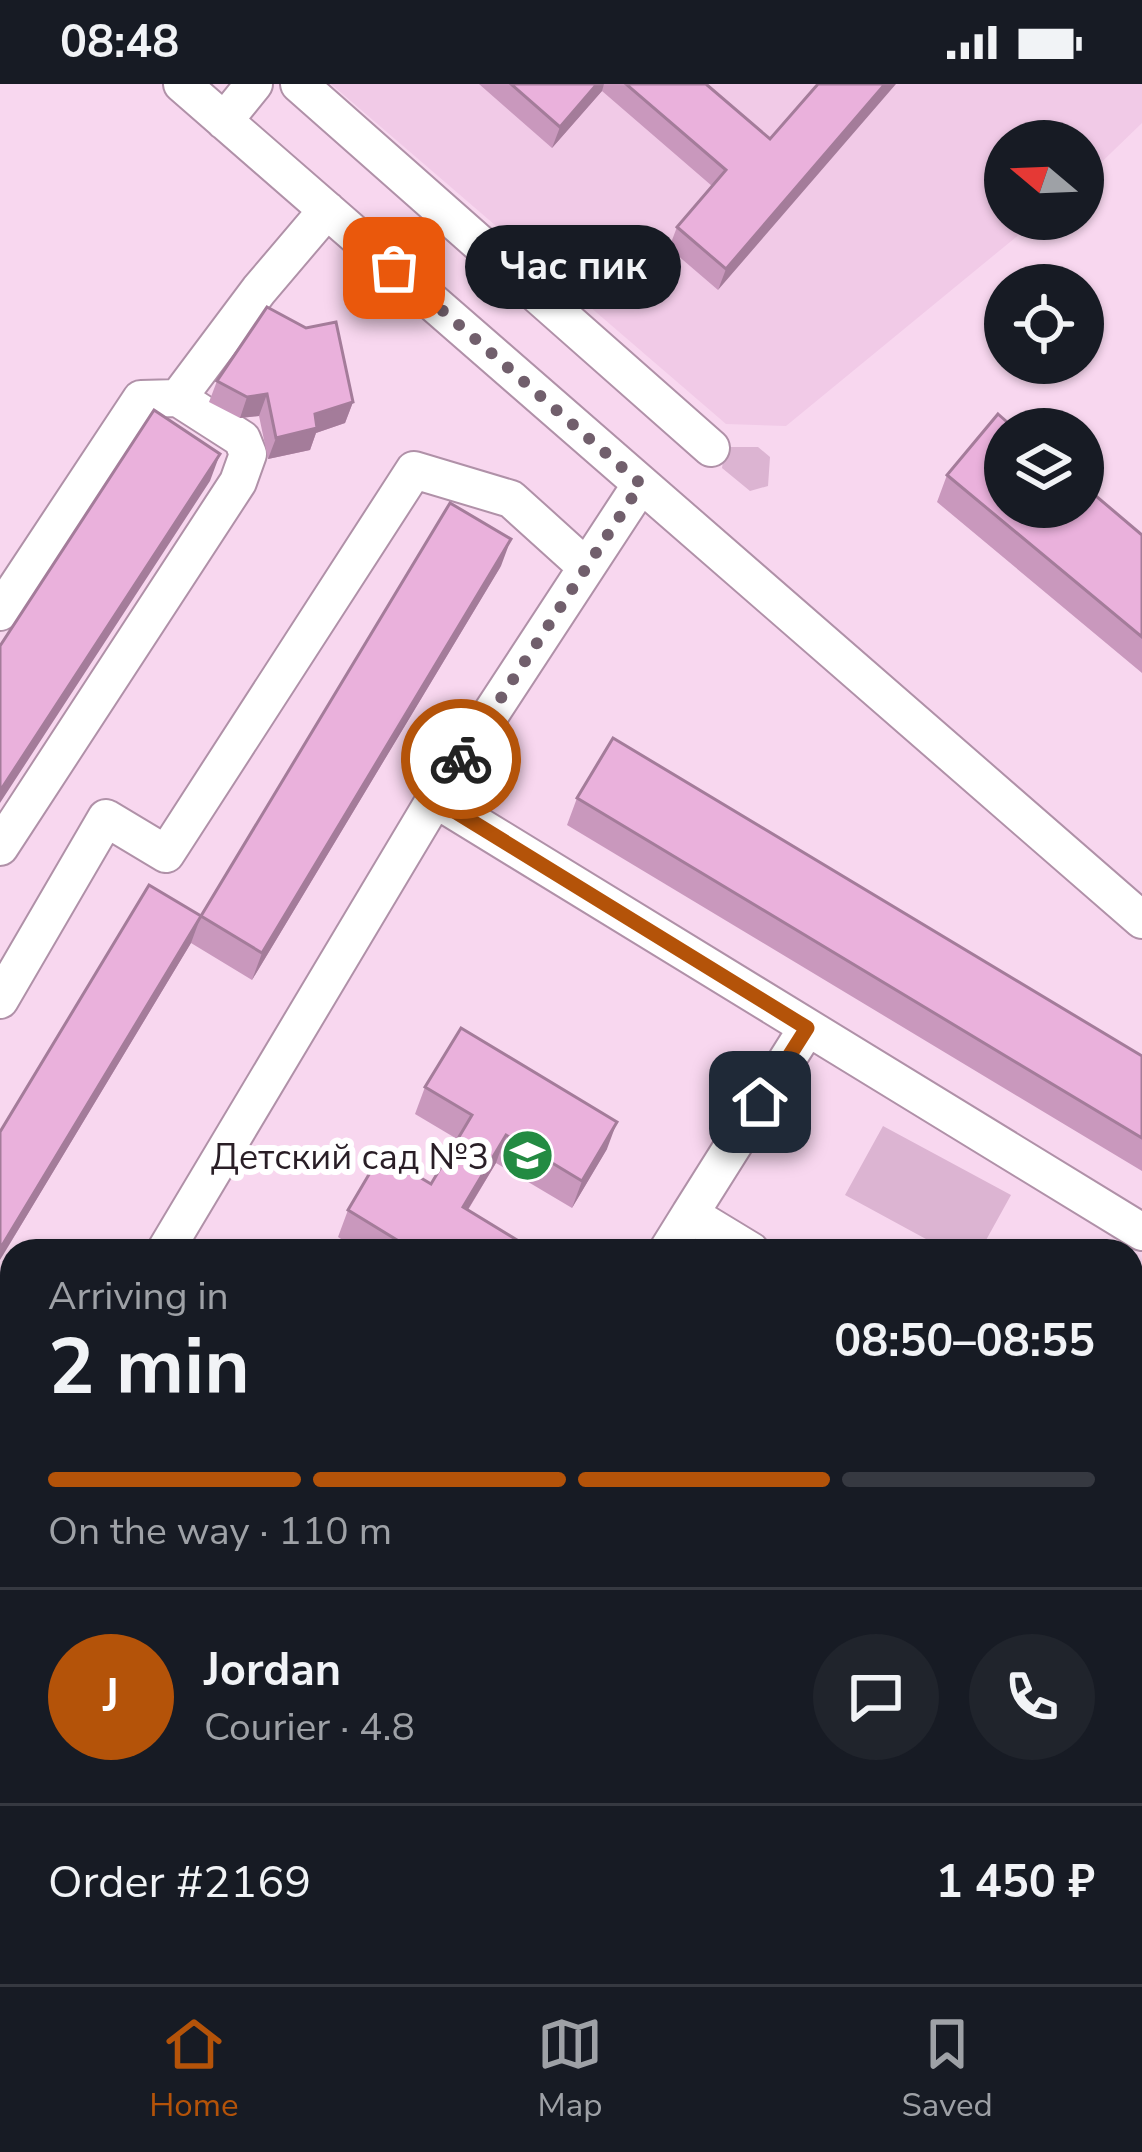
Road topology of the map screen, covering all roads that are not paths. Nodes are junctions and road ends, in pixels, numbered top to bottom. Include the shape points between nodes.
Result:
1 (182, 84) edge
2 (254, 84) edge
3 (298, 84) edge
4 (224, 121) junction
5 (327, 210) junction
6 (178, 398) junction
7 (712, 448) dead end
8 (641, 484) junction
9 (584, 565) junction
10 (0, 612) edge
11 (435, 799) junction
12 (0, 847) edge
13 (1142, 920) edge
14 (0, 1000) edge
15 (807, 1028) junction
16 (690, 1214) junction
17 (1142, 1232) edge
18 (172, 1239) edge
19 (674, 1239) edge
20 (731, 1239) edge

1 - 4 street
2 - 4 street
3 - 7 street
4 - 5 street
5 - 6 street
5 - 8 street
6 - 10 street via 141,399
6 - 12 street via 242,439 248,454 238,482
8 - 9 street
8 - 13 street
9 - 11 street
9 - 14 street via 511,499 414,470 166,854 106,818
11 - 15 street
11 - 18 street
15 - 16 street
15 - 17 street
16 - 19 street
16 - 20 street

